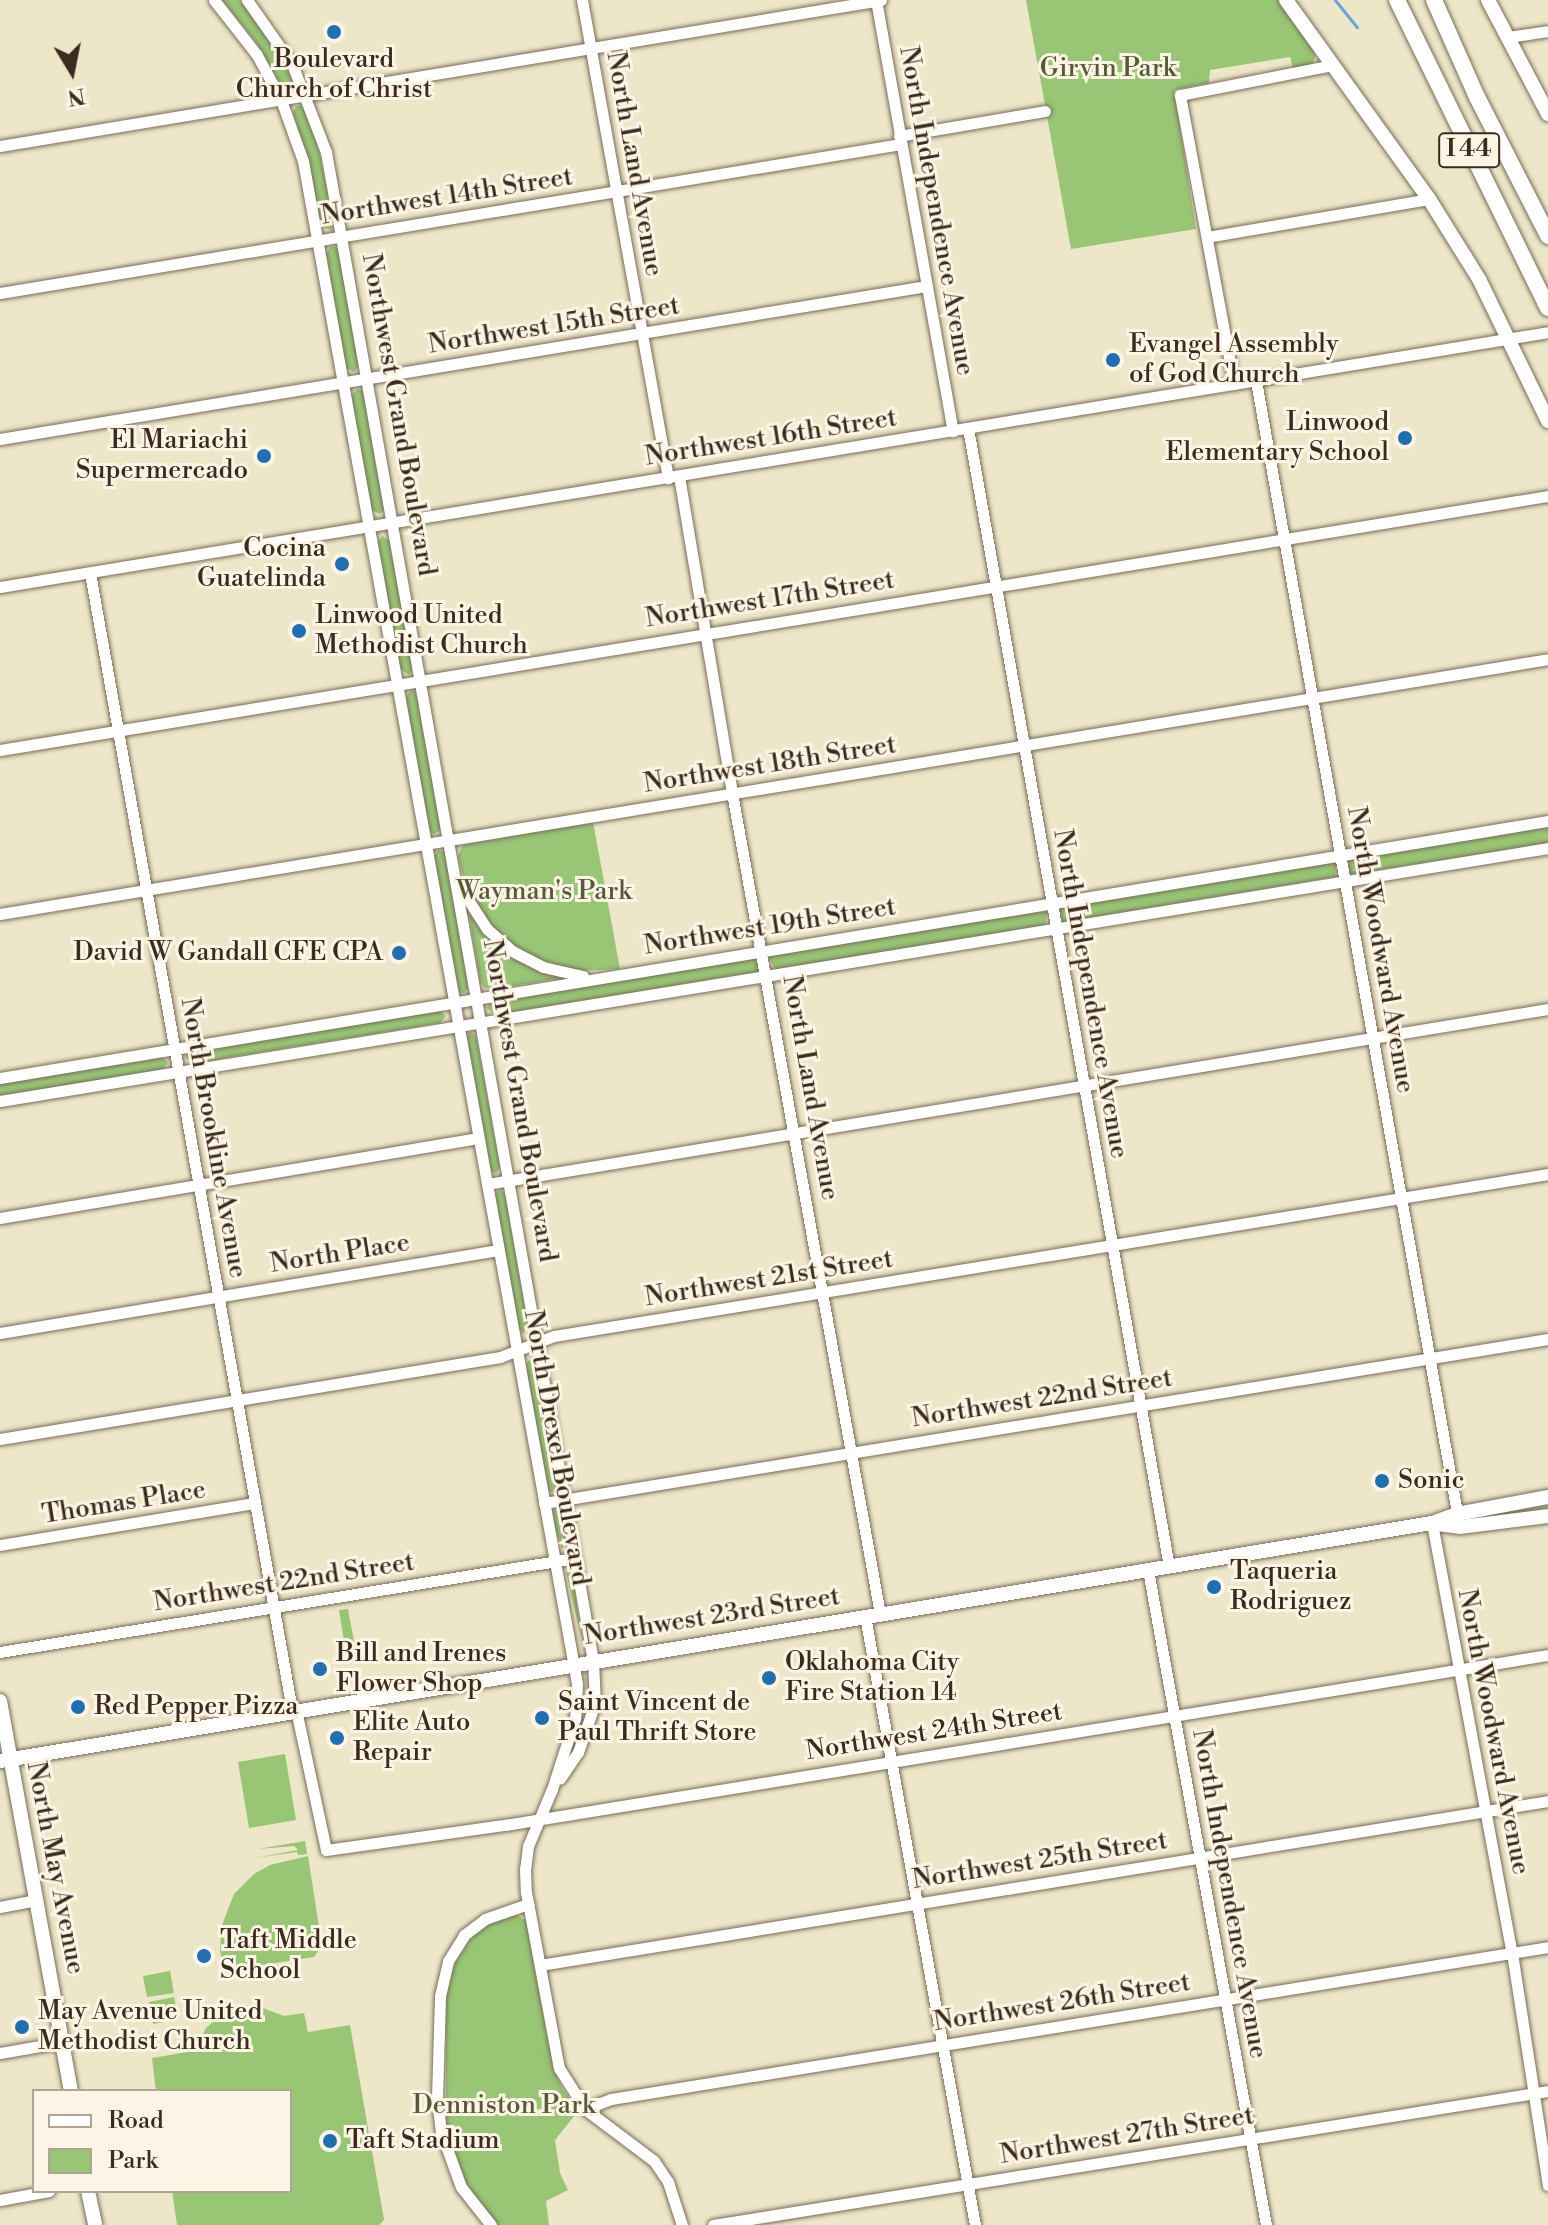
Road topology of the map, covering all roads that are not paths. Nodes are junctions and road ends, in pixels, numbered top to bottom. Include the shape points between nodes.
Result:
1 (214, 0) edge
2 (247, 0) edge
3 (582, 0) edge
4 (878, 0) edge
5 (1286, 0) edge
6 (1397, 0) edge
7 (1434, 0) edge
8 (1488, 0) edge
9 (1548, 31) edge
10 (1508, 37) junction
11 (591, 49) junction
12 (1333, 65) junction
13 (306, 95) junction
14 (281, 100) junction
15 (1045, 111) dead end
16 (1548, 114) edge
17 (900, 140) junction
18 (0, 146) edge
19 (616, 192) junction
20 (1429, 199) junction
21 (1548, 236) edge
22 (341, 237) junction
23 (1207, 237) junction
24 (317, 241) junction
25 (926, 286) junction
26 (0, 293) edge
27 (1548, 308) edge
28 (1548, 332) edge
29 (642, 334) junction
30 (1514, 338) junction
31 (367, 379) junction
32 (1256, 381) junction
33 (343, 383) junction
34 (1234, 384) junction
35 (1548, 421) edge
36 (968, 428) junction
37 (953, 431) junction
38 (0, 439) edge
39 (673, 477) junction
40 (1548, 496) edge
41 (392, 523) junction
42 (368, 527) junction
43 (1284, 539) junction
44 (90, 573) junction
45 (995, 586) junction
46 (0, 587) edge
47 (704, 633) junction
48 (1548, 659) edge
49 (420, 680) junction
50 (396, 685) junction
51 (1312, 698) junction
52 (118, 730) junction
53 (1024, 746) junction
54 (0, 750) edge
55 (732, 793) junction
56 (1548, 821) edge
57 (449, 840) junction
58 (425, 844) junction
59 (1548, 848) edge
60 (1341, 855) junction
61 (455, 875) junction
62 (1345, 881) junction
63 (146, 889) junction
64 (1051, 903) junction
65 (0, 914) edge
66 (1056, 928) junction
67 (763, 951) junction
68 (768, 976) junction
69 (599, 977) junction
70 (476, 998) junction
71 (454, 1002) junction
72 (1548, 1009) edge
73 (480, 1023) junction
74 (458, 1025) junction
75 (1373, 1038) junction
76 (175, 1049) junction
77 (179, 1071) junction
78 (0, 1078) edge
79 (1084, 1087) junction
80 (0, 1101) edge
81 (796, 1133) junction
82 (478, 1138) junction
83 (1548, 1174) edge
84 (508, 1181) junction
85 (487, 1184) junction
86 (199, 1185) junction
87 (1401, 1198) junction
88 (0, 1218) edge
89 (1114, 1246) junction
90 (498, 1250) junction
91 (824, 1293) junction
92 (218, 1296) junction
93 (0, 1333) edge
94 (1548, 1339) edge
95 (537, 1343) junction
96 (517, 1351) junction
97 (1430, 1358) junction
98 (237, 1400) junction
99 (1141, 1405) junction
100 (0, 1439) edge
101 (853, 1453) junction
102 (1548, 1497) edge
103 (565, 1500) junction
104 (255, 1503) junction
105 (544, 1503) junction
106 (1548, 1516) edge
107 (1458, 1521) junction
108 (1432, 1523) junction
109 (0, 1545) edge
110 (575, 1558) junction
111 (554, 1561) junction
112 (1169, 1567) junction
113 (1148, 1570) junction
114 (273, 1607) junction
115 (873, 1615) junction
116 (0, 1652) edge
117 (1548, 1655) edge
118 (593, 1661) junction
119 (573, 1664) junction
120 (1458, 1669) junction
121 (0, 1701) edge
122 (294, 1711) junction
123 (1174, 1715) junction
124 (5, 1760) edge
125 (892, 1761) junction
126 (552, 1789) junction
127 (1548, 1801) edge
128 (1486, 1811) junction
129 (539, 1819) junction
130 (326, 1850) joint
131 (1200, 1857) junction
132 (37, 1900) junction
133 (918, 1903) junction
134 (528, 1904) junction
135 (0, 1907) edge
136 (1548, 1947) edge
137 (1512, 1953) junction
138 (540, 1965) junction
139 (1226, 1999) junction
140 (63, 2042) junction
141 (942, 2045) junction
142 (0, 2053) edge
143 (71, 2089) edge
144 (1548, 2091) edge
145 (1534, 2093) junction
146 (585, 2109) junction
147 (1252, 2139) junction
148 (968, 2184) junction
149 (1548, 2185) edge
150 (38, 2193) edge
151 (88, 2193) edge
152 (0, 2200) edge
153 (95, 2225) edge
154 (491, 2225) edge
155 (682, 2225) edge
156 (713, 2225) edge
157 (975, 2225) edge
158 (1266, 2225) edge

1 - 14 street, North Drexel Boulevard via 257,55
2 - 13 street, Northwest Grand Boulevard via 285,53
3 - 11 street, North Land Avenue
4 - 11 street
4 - 17 street, North Independence Avenue
5 - 12 main road
6 - 27 highway, I 44
7 - 21 highway, I 44
8 - 10 main road
9 - 10 street
10 - 16 main road
11 - 13 street
11 - 19 street, North Land Avenue
12 - 20 main road
12 - 23 street via 1180,95
13 - 14 street
13 - 22 street, Northwest Grand Boulevard via 326,152
14 - 18 street
14 - 24 street, North Drexel Boulevard via 303,161
15 - 17 street, Northwest 14th Street
17 - 19 street, Northwest 14th Street
17 - 25 street, North Independence Avenue
19 - 22 street, Northwest 14th Street
19 - 29 street, North Land Avenue
20 - 23 street
20 - 30 main road
22 - 24 street, Northwest 14th Street
22 - 31 street, Northwest Grand Boulevard
23 - 34 street
24 - 26 street, Northwest 14th Street
24 - 33 street, North Drexel Boulevard
25 - 29 street, Northwest 15th Street
25 - 37 street, North Independence Avenue
28 - 30 street, Northwest 16th Street
29 - 31 street, Northwest 15th Street
29 - 39 street, North Land Avenue
30 - 32 street, Northwest 16th Street
30 - 35 main road
31 - 33 street, Northwest 15th Street
31 - 41 street, Northwest Grand Boulevard
32 - 34 street, Northwest 16th Street
32 - 43 street, North Woodward Avenue
33 - 38 street, Northwest 15th Street
33 - 42 street, North Drexel Boulevard
34 - 36 street, Northwest 16th Street
36 - 37 street, Northwest 16th Street
36 - 45 street, North Independence Avenue
37 - 39 street, Northwest 16th Street
39 - 41 street, Northwest 16th Street
39 - 47 street, North Land Avenue
40 - 43 street, Northwest 17th Street
41 - 42 street, Northwest 16th Street
41 - 49 street, Northwest Grand Boulevard
42 - 44 street, Northwest 16th Street
42 - 50 street, North Drexel Boulevard
43 - 45 street, Northwest 17th Street
43 - 51 street, North Woodward Avenue
44 - 46 street, Northwest 16th Street
44 - 52 street, North Brookline Avenue
45 - 47 street, Northwest 17th Street
45 - 53 street, North Independence Avenue
47 - 49 street, Northwest 17th Street
47 - 55 street, North Land Avenue
48 - 51 street, Northwest 18th Street
49 - 50 street, Northwest 17th Street
49 - 57 street, Northwest Grand Boulevard
50 - 52 street, Northwest 17th Street
50 - 58 street, North Drexel Boulevard
51 - 53 street, Northwest 18th Street
51 - 60 street, North Woodward Avenue
52 - 54 street, Northwest 17th Street
52 - 63 street, North Brookline Avenue
53 - 55 street, Northwest 18th Street
53 - 64 street, North Independence Avenue
55 - 57 street, Northwest 18th Street
55 - 67 street, North Land Avenue
56 - 60 street, Northwest 19th Street
57 - 58 street, Northwest 18th Street
57 - 61 street, Northwest Grand Boulevard
58 - 63 street, Northwest 18th Street
58 - 71 street, North Drexel Boulevard
59 - 62 street, Northwest 19th Street
60 - 62 street, North Woodward Avenue
60 - 64 street, Northwest 19th Street
61 - 69 street via 487,929 512,951 561,973
61 - 70 street, Northwest Grand Boulevard
62 - 66 street, Northwest 19th Street
62 - 75 street, North Woodward Avenue
63 - 65 street, Northwest 18th Street
63 - 76 street, North Brookline Avenue
64 - 66 street, North Independence Avenue
64 - 67 street, Northwest 19th Street
66 - 68 street, Northwest 19th Street
66 - 79 street, North Independence Avenue
67 - 68 street, North Land Avenue
67 - 69 street, Northwest 19th Street
68 - 73 street, Northwest 19th Street
68 - 81 street, North Land Avenue
69 - 70 street, Northwest 19th Street
70 - 71 street, Northwest 19th Street
70 - 73 street, Northwest Grand Boulevard
71 - 74 street, North Drexel Boulevard
71 - 76 street, Northwest 19th Street
72 - 75 street
73 - 74 street, Northwest 19th Street
73 - 84 street, Northwest Grand Boulevard
74 - 77 street, Northwest 19th Street
74 - 82 street, North Drexel Boulevard
75 - 79 street
75 - 87 street, North Woodward Avenue
76 - 77 street, North Brookline Avenue
76 - 78 street, Northwest 19th Street
77 - 80 street, Northwest 19th Street
77 - 86 street, North Brookline Avenue
79 - 81 street
79 - 89 street, North Independence Avenue
81 - 84 street
81 - 91 street, North Land Avenue
82 - 85 street, North Drexel Boulevard
82 - 86 street
83 - 87 street, Northwest 21st Street
84 - 85 street
84 - 95 street, Northwest Grand Boulevard
85 - 90 street, North Drexel Boulevard
86 - 88 street
86 - 92 street, North Brookline Avenue
87 - 89 street, Northwest 21st Street
87 - 97 street, North Woodward Avenue
89 - 91 street, Northwest 21st Street
89 - 99 street, North Independence Avenue
90 - 92 street, North Place
90 - 96 street, North Drexel Boulevard
91 - 95 street, Northwest 21st Street
91 - 101 street, North Land Avenue
92 - 93 street, North Place
92 - 98 street, North Brookline Avenue
94 - 97 street, Northwest 22nd Street
95 - 96 street, Northwest 21st Street
95 - 103 street, Northwest Grand Boulevard
96 - 98 street, Northwest 21st Street
96 - 105 street, North Drexel Boulevard
97 - 99 street, Northwest 22nd Street
97 - 107 street, North Woodward Avenue
98 - 100 street, Northwest 21st Street
98 - 104 street, North Brookline Avenue
99 - 101 street, Northwest 22nd Street
99 - 112 street, North Independence Avenue
101 - 103 street, Northwest 22nd Street
101 - 115 street, North Land Avenue
102 - 107 main road, Northwest 23rd Street
103 - 105 street, Northwest 22nd Street
103 - 110 street, Northwest Grand Boulevard
104 - 109 street, Thomas Place
104 - 114 street, North Brookline Avenue
105 - 111 street, North Drexel Boulevard
106 - 107 main road, Northwest 23rd Street
107 - 108 main road, Northwest 23rd Street
108 - 112 main road, Northwest 23rd Street
108 - 120 street, North Woodward Avenue
110 - 111 street, Northwest 22nd Street
110 - 118 street, Northwest Grand Boulevard
111 - 114 street, Northwest 22nd Street
111 - 119 street, North Drexel Boulevard
112 - 113 main road, Northwest 23rd Street
113 - 115 main road, Northwest 23rd Street
113 - 123 street, North Independence Avenue
114 - 116 street, Northwest 22nd Street
114 - 122 street, North Brookline Avenue
115 - 118 main road, Northwest 23rd Street
115 - 125 street, North Land Avenue
117 - 120 street, Northwest 24th Street
118 - 119 main road, Northwest 23rd Street
118 - 126 street, North Drexel Boulevard via 592,1721
119 - 122 main road, Northwest 23rd Street
119 - 126 street, North Drexel Boulevard via 575,1718
120 - 123 street, Northwest 24th Street
120 - 128 street, North Woodward Avenue
121 - 124 main road, North May Avenue
122 - 124 main road, Northwest 23rd Street
122 - 130 street, North Brookline Avenue
123 - 125 street, Northwest 24th Street
123 - 131 street, North Independence Avenue
124 - 132 main road, North May Avenue
125 - 129 street, Northwest 24th Street
125 - 133 street, North Land Avenue
126 - 129 street, North Drexel Boulevard
127 - 128 street, Northwest 25th Street
128 - 131 street, Northwest 25th Street
128 - 137 street, North Woodward Avenue
129 - 130 street, Northwest 24th Street
129 - 134 street, North Drexel Boulevard via 525,1869
131 - 133 street, Northwest 25th Street
131 - 139 street, North Independence Avenue
132 - 135 street
132 - 140 main road, North May Avenue
133 - 138 street, Northwest 25th Street
133 - 141 street, North Land Avenue
134 - 138 street, North Drexel Boulevard
134 - 154 street via 485,1919 464,1935 448,1961 440,1996 437,2098 443,2141 461,2187
136 - 137 street, Northwest 26th Street
137 - 139 street, Northwest 26th Street
137 - 145 street, North Woodward Avenue
138 - 146 street, North Drexel Boulevard via 559,2068
139 - 141 street, Northwest 26th Street
139 - 147 street, North Independence Avenue
140 - 142 street
140 - 143 main road, North May Avenue
141 - 146 street, Northwest 26th Street via 611,2099
141 - 148 street, North Land Avenue
144 - 145 street, Northwest 27th Street
145 - 147 street, Northwest 27th Street
145 - 149 street, North Woodward Avenue
146 - 155 street, North Drexel Boulevard via 654,2161 668,2182
147 - 148 street, Northwest 27th Street
147 - 158 street, North Independence Avenue
148 - 156 street, Northwest 27th Street
148 - 157 street, North Land Avenue
150 - 152 street
151 - 153 main road

